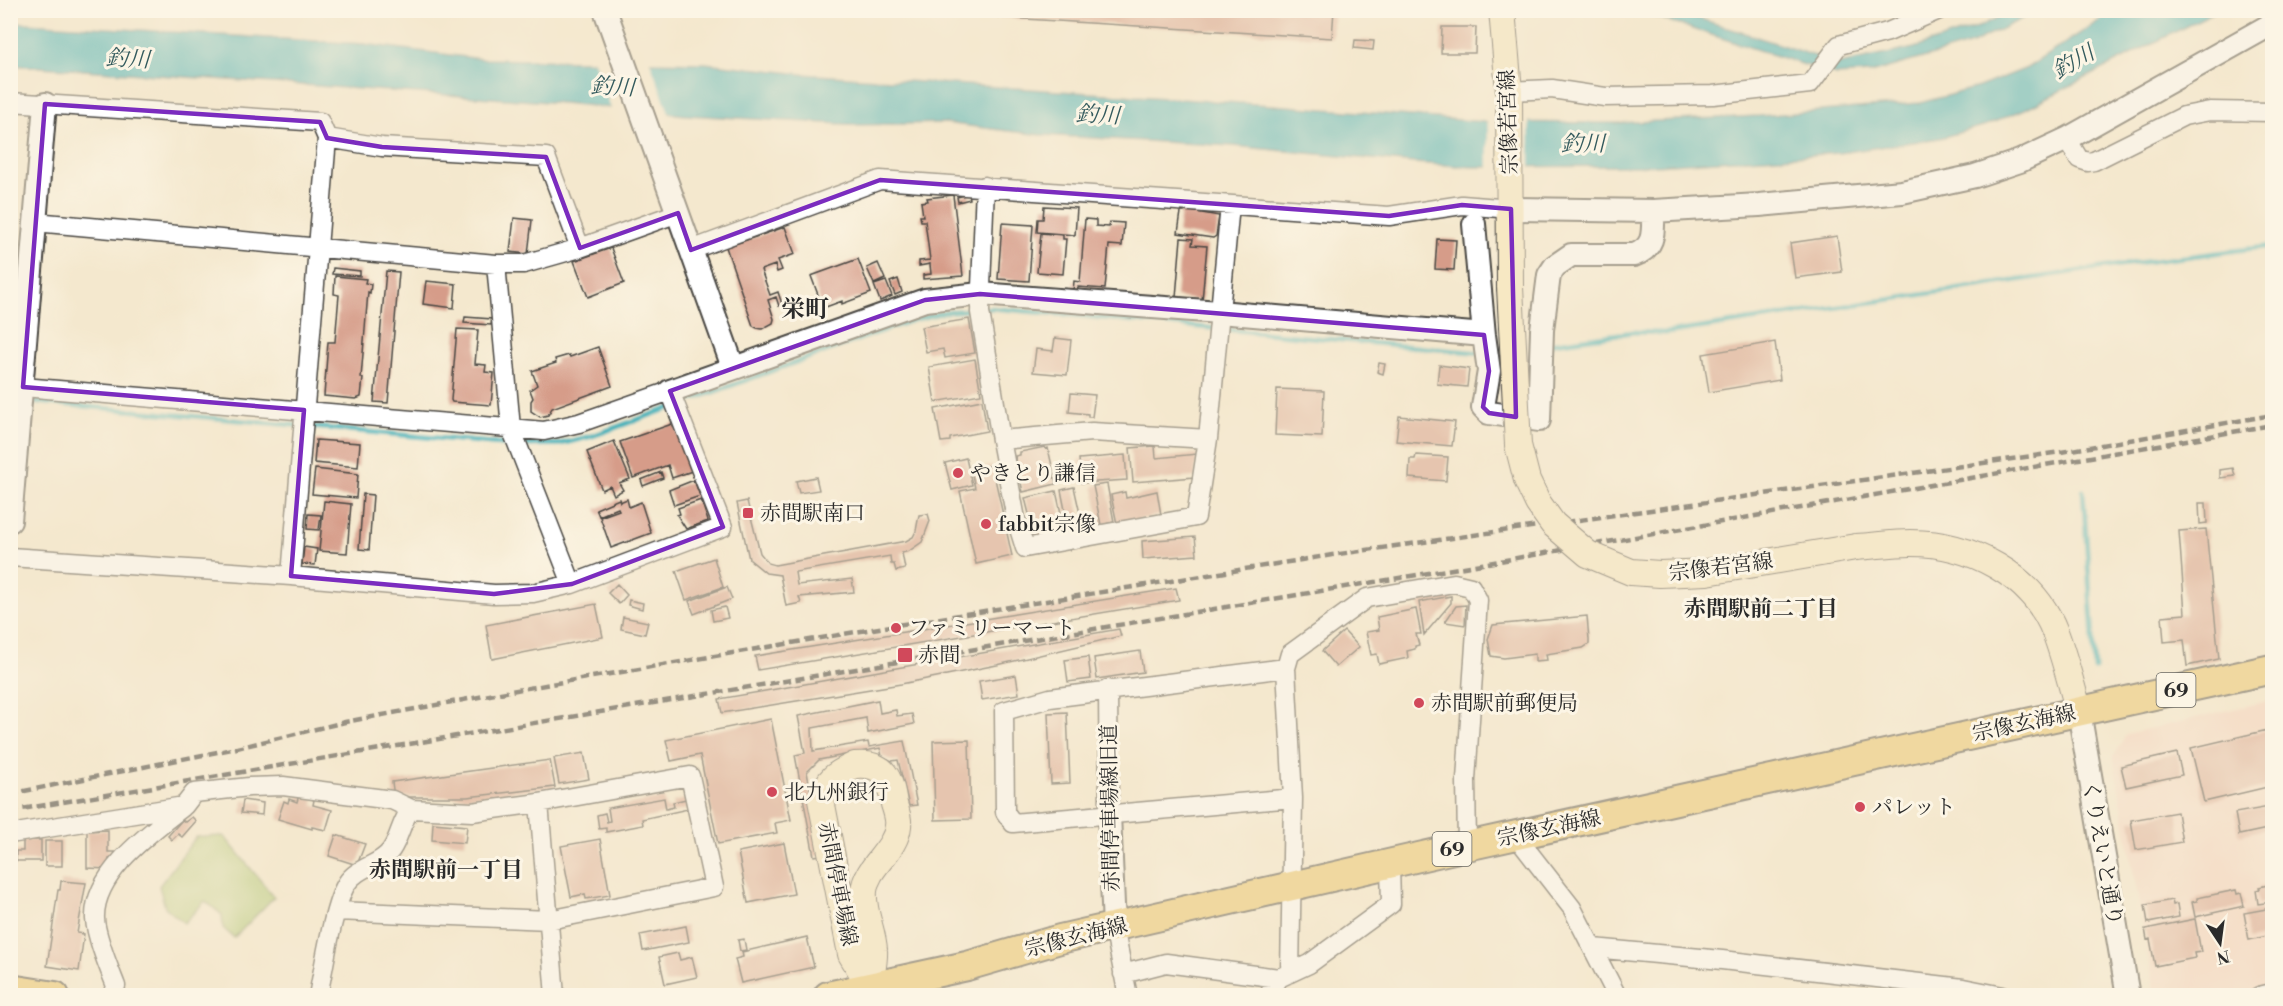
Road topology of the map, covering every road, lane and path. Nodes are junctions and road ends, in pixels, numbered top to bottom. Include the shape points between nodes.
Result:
1 (604, 10) edge
2 (1502, 10) edge
3 (1939, 10) edge
4 (2272, 24) edge
5 (1509, 94) junction
6 (10, 102) edge
7 (45, 104) junction
8 (2272, 111) edge
9 (327, 138) junction
10 (2067, 139) junction
11 (985, 186) junction
12 (1510, 200) junction
13 (1230, 205) junction
14 (1653, 211) junction
15 (678, 213) junction
16 (35, 222) junction
17 (1474, 224) dead end
18 (317, 248) junction
19 (580, 248) junction
20 (691, 250) junction
21 (496, 264) junction
22 (980, 294) junction
23 (1219, 312) junction
24 (1484, 335) junction
25 (733, 367) junction
26 (23, 387) junction
27 (670, 391) junction
28 (304, 410) junction
29 (511, 428) junction
30 (1001, 440) junction
31 (1208, 440) junction
32 (10, 521) edge
33 (10, 557) edge
34 (291, 576) junction
35 (572, 584) junction
36 (1286, 668) junction
37 (2272, 669) edge
38 (1108, 689) junction
39 (2079, 711) junction
40 (1293, 798) junction
41 (539, 803) junction
42 (184, 806) junction
43 (411, 808) junction
44 (1109, 814) junction
45 (10, 834) edge
46 (1516, 836) junction
47 (1467, 846) junction
48 (1390, 865) junction
49 (1290, 887) junction
50 (337, 911) junction
51 (549, 920) junction
52 (1114, 927) junction
53 (1593, 948) junction
54 (1123, 974) junction
55 (1285, 976) junction
56 (870, 986) junction
57 (10, 990) edge
58 (2272, 993) edge
59 (55, 996) edge
60 (113, 996) edge
61 (318, 996) edge
62 (555, 996) edge
63 (828, 996) edge
64 (1128, 996) edge
65 (1268, 996) edge
66 (1617, 996) edge
67 (2003, 996) edge
68 (2128, 996) edge
69 (2259, 996) edge

1 - 15 street
2 - 5 main road, 宗像若宮線
3 - 5 street via 1888,32 1839,45 1810,84 1713,95 1605,97 1552,89
4 - 10 street
5 - 12 main road, 宗像若宮線
6 - 7 street
7 - 9 street via 320,122
7 - 16 street
8 - 10 street via 2210,111 2184,116 2088,162 2079,159
9 - 18 street
9 - 19 street via 382,147 546,157
10 - 14 street via 1975,176 1902,192
11 - 13 street
11 - 20 street via 880,180
11 - 22 street
12 - 13 street via 1389,216
12 - 14 street
12 - 39 main road, 宗像若宮線, bridge via 1518,445 1527,480 1553,524 1588,554 1631,572 1707,572 1856,547 1912,543 1972,554 2017,579 2041,606 2054,631
13 - 23 street
14 - 24 street via 1653,238 1642,252 1571,255 1549,275 1542,330 1539,420 1489,413 1483,407 1489,370
15 - 19 street
15 - 20 street
16 - 18 street
16 - 26 street
17 - 24 street
18 - 21 street
18 - 28 street
19 - 21 street via 524,264
20 - 25 street
21 - 29 street
22 - 23 street
22 - 25 street via 925,300
22 - 30 street
23 - 24 street
23 - 31 street
25 - 27 street
26 - 28 street
26 - 32 street
27 - 29 street via 579,423 544,431
27 - 35 street via 723,527
28 - 29 street
28 - 34 street
29 - 35 street
30 - 31 street via 1092,432
30 - 31 street via 1025,548 1196,517
33 - 34 street
34 - 35 street via 494,594 533,593
36 - 38 street
36 - 40 street
36 - 47 street via 1290,654 1367,598 1454,584 1471,587 1478,600 1466,780
37 - 39 main road, 宗像玄海線 / 69
38 - 44 street, 赤間停車場線旧道
38 - 44 street via 1050,698 1004,711 1005,812 1013,823
39 - 46 main road, 宗像玄海線 / 69
39 - 68 street, くりえいと通り
40 - 44 street
40 - 49 street
41 - 43 street via 472,812
41 - 51 street
41 - 51 street via 690,776 714,887
42 - 43 street via 194,793 283,786 392,800
42 - 45 street
42 - 60 street via 121,861 102,885 95,919 116,986
43 - 50 street via 392,849 384,858 355,873 346,884
44 - 52 street, 赤間停車場線旧道
46 - 47 main road, 宗像玄海線 / 69
46 - 53 street via 1572,908
47 - 48 main road, 宗像玄海線 / 69
48 - 49 main road, 宗像玄海線 / 69
48 - 55 street via 1391,904 1309,964
49 - 52 main road, 宗像玄海線 / 69
49 - 55 street
50 - 51 street
50 - 61 street
51 - 62 street
52 - 54 street
52 - 56 main road, 宗像玄海線 / 69 via 967,966
53 - 66 street
53 - 67 street via 1963,988
54 - 55 street via 1166,963
54 - 64 street
55 - 65 street
56 - 56 main road, 赤間停車場線 via 851,954 821,800 827,783 836,774 859,765 878,767 887,776 898,826 864,888 874,950
56 - 63 main road, 宗像玄海線 / 69
57 - 59 main road
58 - 69 street

